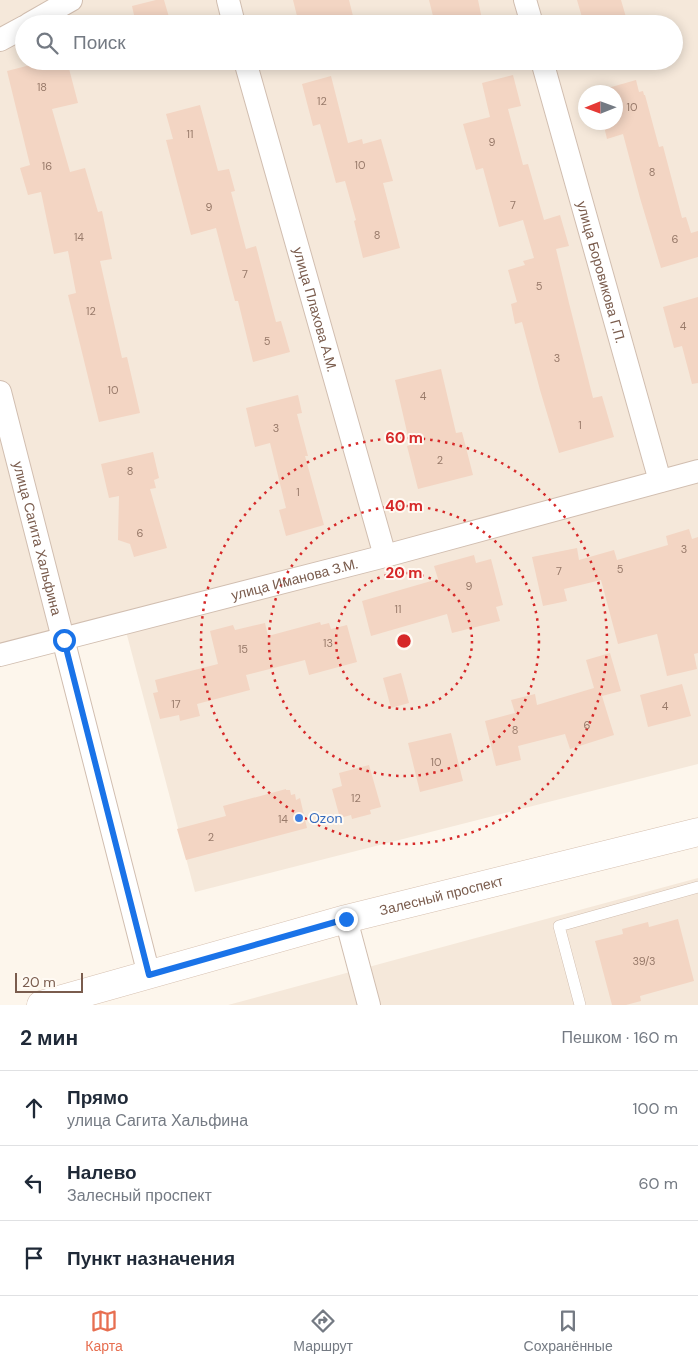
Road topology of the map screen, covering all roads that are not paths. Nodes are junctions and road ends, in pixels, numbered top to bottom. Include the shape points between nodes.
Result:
1 (71, 0) edge
2 (228, 0) edge
3 (525, 0) edge
4 (45, 15) edge
5 (232, 15) edge
6 (529, 15) edge
7 (15, 32) edge
8 (0, 40) edge
9 (248, 70) edge
10 (545, 70) edge
11 (0, 392) edge
12 (698, 471) edge
13 (660, 481) junction
14 (385, 556) junction
15 (64, 640) junction
16 (0, 655) edge
17 (698, 832) edge
18 (698, 887) edge
19 (346, 919) junction
20 (149, 975) junction
21 (41, 1005) edge
22 (369, 1005) edge
23 (580, 1005) edge

1 - 4 street
2 - 5 street
3 - 6 street
7 - 8 street
9 - 14 street, улица Плахова А.М.
10 - 13 street, улица Боровикова Г.П.
11 - 15 street, улица Сагита Хальфина
12 - 13 street, улица Иманова З.М.
13 - 14 street, улица Иманова З.М.
14 - 15 street, улица Иманова З.М.
15 - 16 street, улица Иманова З.М.
15 - 20 street, улица Сагита Хальфина
17 - 19 main road, Залесный проспект
18 - 23 lane via 559,926
19 - 20 main road, Залесный проспект
19 - 22 street
20 - 21 main road, Залесный проспект

